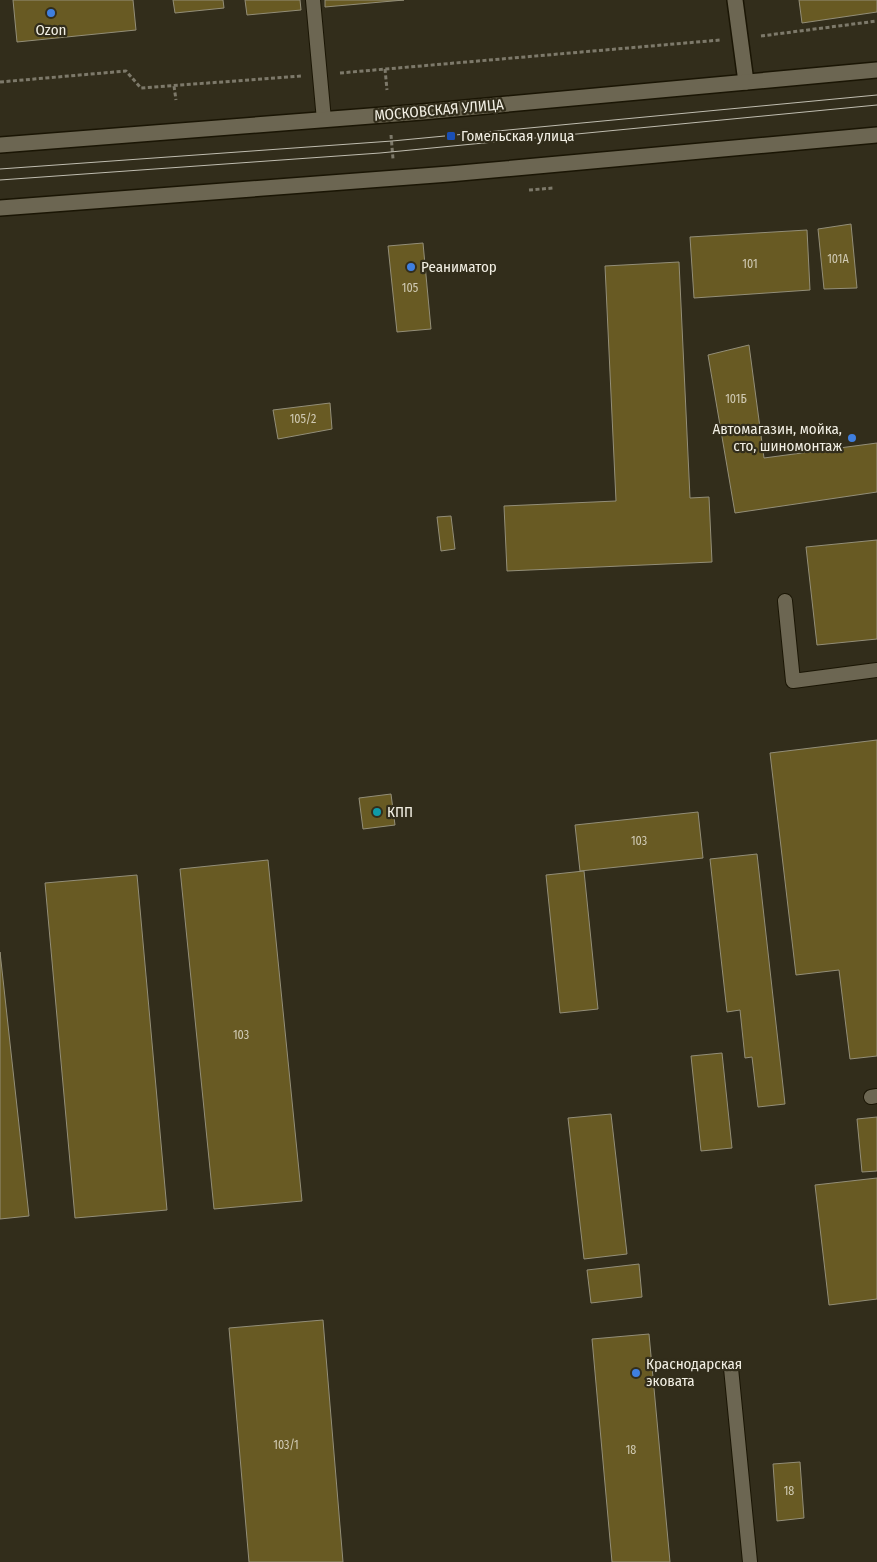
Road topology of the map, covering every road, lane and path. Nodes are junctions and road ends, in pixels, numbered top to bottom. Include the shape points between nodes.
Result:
1 (313, 0) edge
2 (735, 0) edge
3 (877, 21) edge
4 (741, 38) junction
5 (385, 69) junction
6 (877, 70) edge
7 (320, 75) junction
8 (0, 82) edge
9 (746, 82) junction
10 (174, 86) junction
11 (387, 90) dead end
12 (176, 100) dead end
13 (389, 115) junction
14 (324, 120) junction
15 (877, 136) edge
16 (0, 145) edge
17 (394, 164) dead end
18 (0, 208) edge
19 (784, 601) dead end
20 (877, 670) edge
21 (731, 1368) dead end
22 (750, 1562) edge

1 - 7 lane
2 - 4 street
3 - 4 path
4 - 5 path
4 - 9 street
5 - 7 path
5 - 11 path
6 - 9 street, МОСКОВСКАЯ УЛИЦА
7 - 10 path
7 - 14 lane
8 - 10 path via 126,71 141,88
9 - 13 street, МОСКОВСКАЯ УЛИЦА
10 - 12 path
13 - 14 street, МОСКОВСКАЯ УЛИЦА
13 - 17 path
14 - 16 street, МОСКОВСКАЯ УЛИЦА
15 - 18 street via 449,174
19 - 20 lane via 793,681
21 - 22 lane

